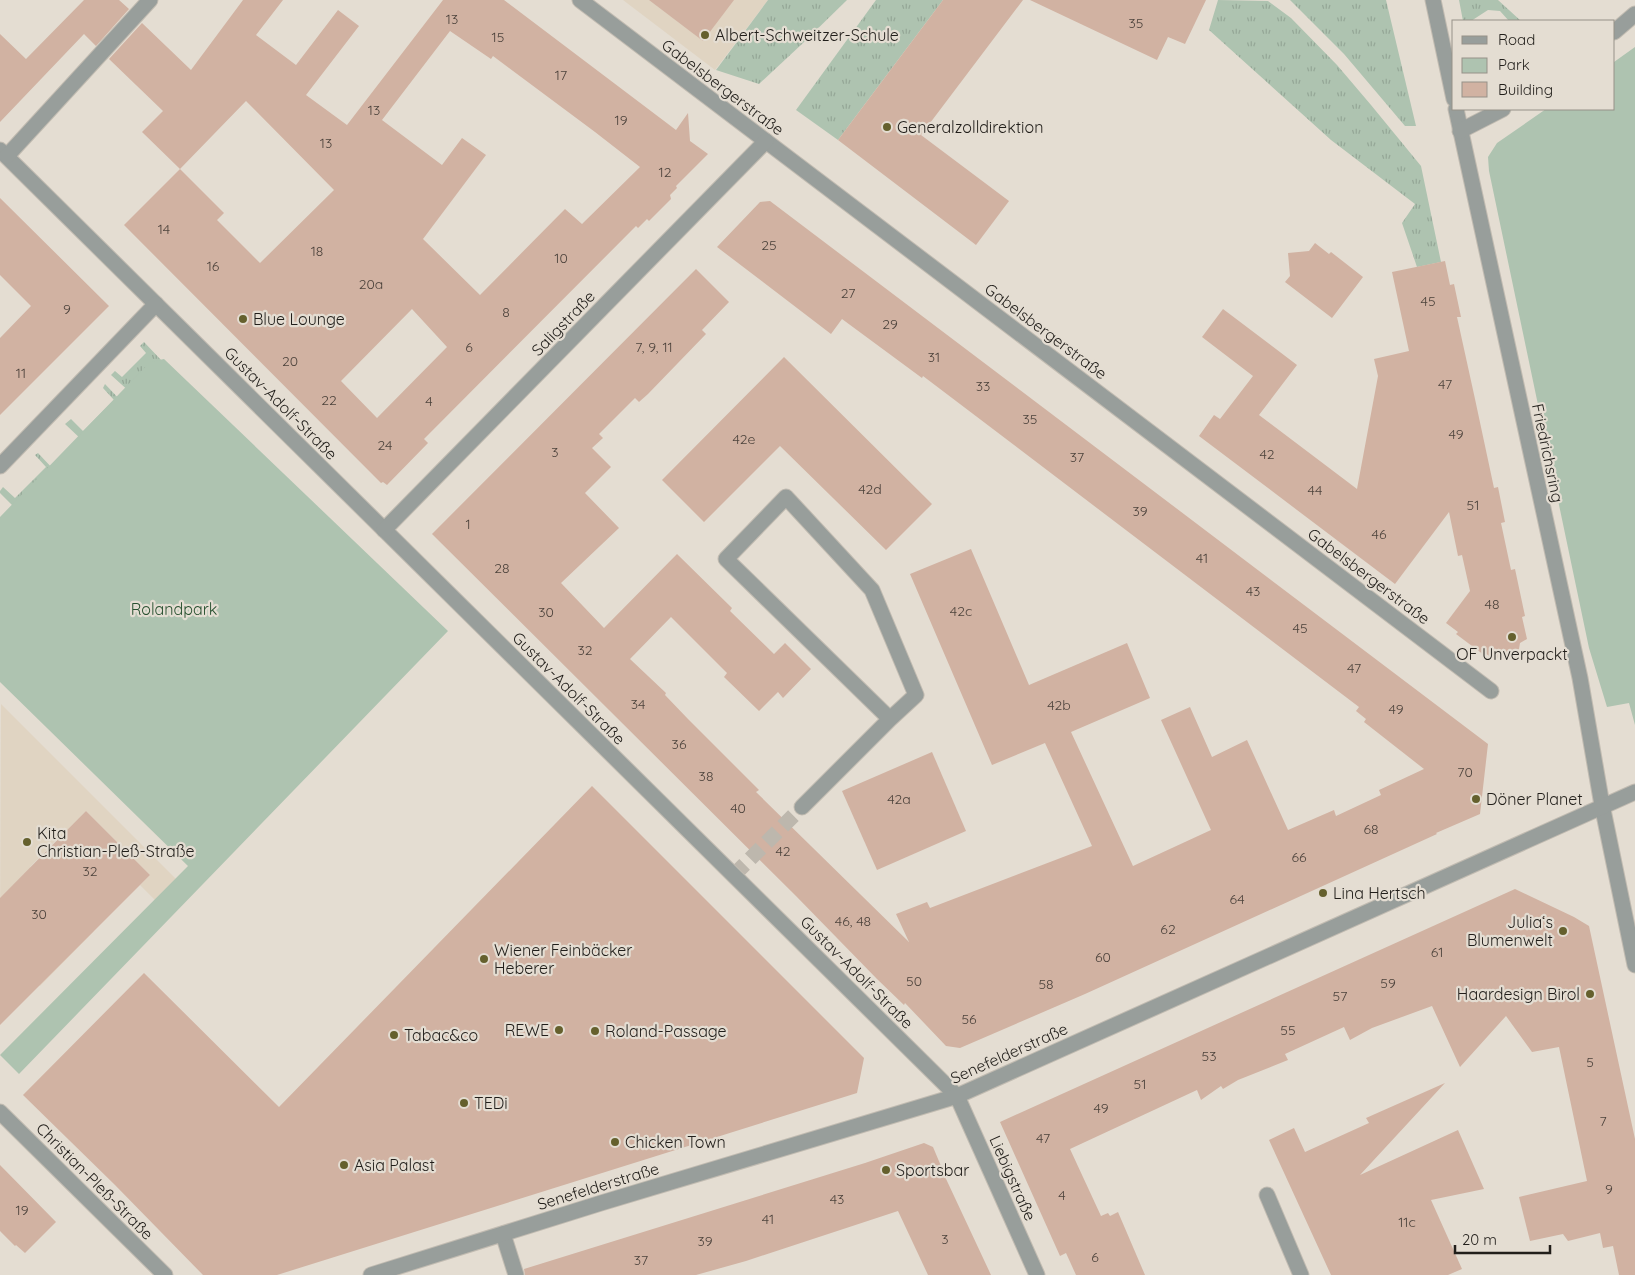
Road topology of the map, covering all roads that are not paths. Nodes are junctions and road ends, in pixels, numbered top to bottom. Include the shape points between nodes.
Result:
1 (150, 0) edge
2 (580, 0) edge
3 (1433, 0) edge
4 (1635, 14) edge
5 (1615, 31) edge
6 (1452, 90) edge
7 (1456, 110) edge
8 (1501, 110) edge
9 (1460, 131) junction
10 (766, 141) junction
11 (3, 153) edge
12 (156, 304) junction
13 (0, 466) edge
14 (384, 530) junction
15 (1491, 691) dead end
16 (890, 720) junction
17 (1635, 792) edge
18 (1602, 805) junction
19 (802, 807) tunnel mouth
20 (1635, 965) edge
21 (957, 1096) junction
22 (0, 1112) edge
23 (1267, 1195) dead end
24 (503, 1234) junction
25 (166, 1275) edge
26 (371, 1275) edge
27 (516, 1275) edge
28 (1037, 1275) edge
29 (1301, 1275) edge

1 - 11 street
2 - 10 street, Gabelsbergerstraße
3 - 6 street
4 - 5 street
7 - 9 street, Friedrichsring
8 - 9 street
9 - 18 street, Friedrichsring via 1580,678
10 - 14 street, Saligstraße
10 - 15 street, Gabelsbergerstraße
11 - 12 street, Gustav-Adolf-Straße
12 - 13 street
12 - 14 street, Gustav-Adolf-Straße
14 - 21 street, Gustav-Adolf-Straße
16 - 16 street via 726,559 786,497 872,590 916,695
16 - 19 street
17 - 18 street, Senefelderstraße
18 - 20 street, Friedrichsring
18 - 21 street, Senefelderstraße
21 - 24 street, Senefelderstraße
21 - 28 street, Liebigstraße
22 - 25 street, Christian-Pleß-Straße
23 - 29 street
24 - 26 street, Senefelderstraße
24 - 27 street

